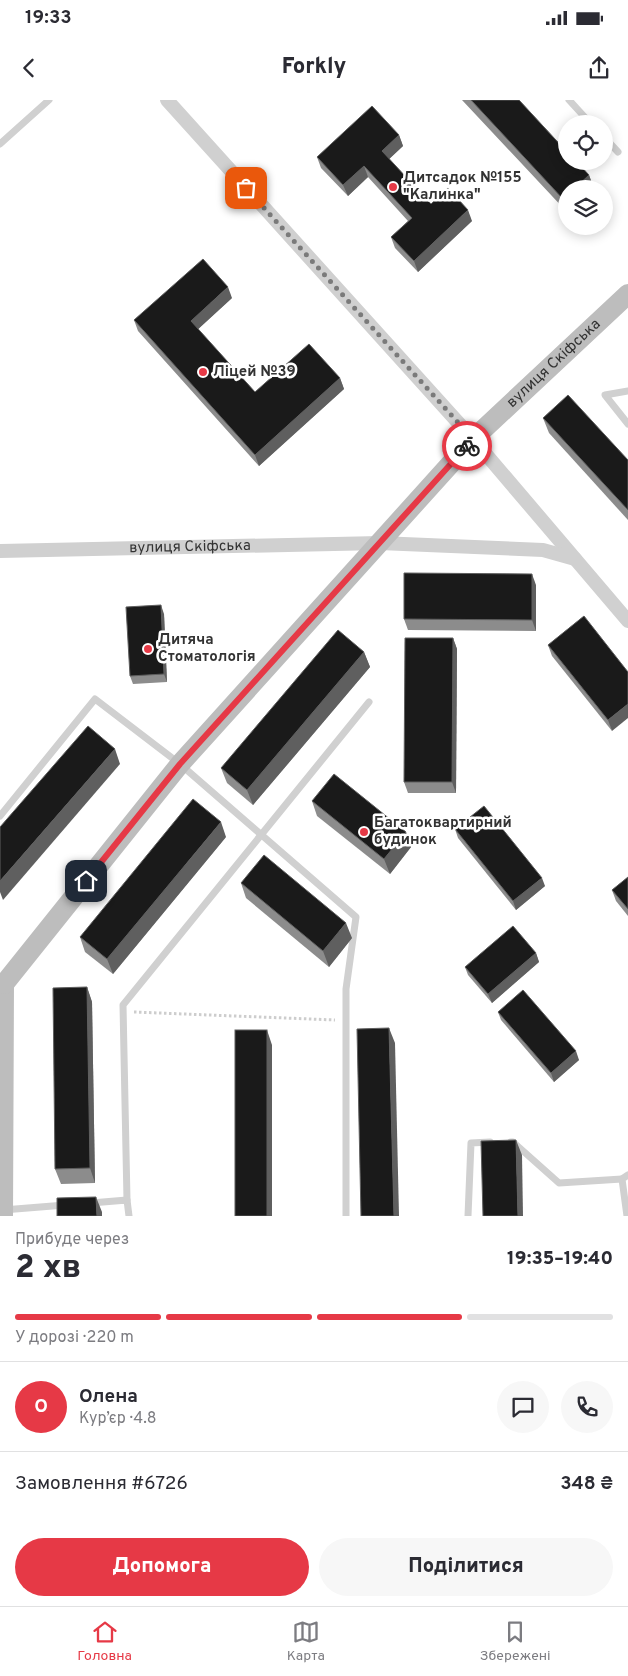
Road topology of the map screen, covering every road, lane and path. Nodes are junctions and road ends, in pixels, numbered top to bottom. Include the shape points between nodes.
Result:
1 (49, 100) edge
2 (167, 100) edge
3 (569, 100) edge
4 (583, 115) edge
5 (0, 144) edge
6 (613, 147) edge
7 (618, 152) dead end
8 (628, 294) edge
9 (628, 391) edge
10 (628, 424) edge
11 (473, 439) junction
12 (380, 543) junction
13 (0, 550) edge
14 (576, 560) junction
15 (628, 621) edge
16 (369, 702) dead end
17 (180, 764) junction
18 (0, 816) edge
19 (262, 834) junction
20 (2, 984) edge
21 (123, 1011) junction
22 (346, 1021) junction
23 (496, 1142) edge
24 (505, 1142) edge
25 (625, 1177) edge
26 (128, 1200) junction
27 (70, 1204) edge
28 (80, 1204) edge
29 (3, 1213) edge
30 (129, 1216) edge
31 (346, 1216) edge
32 (468, 1216) edge
33 (627, 1216) edge

1 - 5 lane
2 - 11 street
3 - 4 lane
6 - 7 lane
8 - 11 street, вулиця Скіфська
9 - 10 lane via 605,396
11 - 12 street, вулиця Скіфська
11 - 14 street
12 - 13 street, вулиця Скіфська
12 - 14 street, вулиця Скіфська via 543,550
12 - 17 street, вулиця Скіфська
14 - 15 street
16 - 19 lane
17 - 18 lane via 95,699
17 - 19 lane
17 - 20 street, вулиця Скіфська
19 - 21 lane via 123,1005
19 - 22 lane via 356,918 346,989
20 - 29 street
21 - 22 path
21 - 26 lane
22 - 31 lane
23 - 32 lane via 471,1143
24 - 25 lane via 514,1142 559,1183
25 - 33 lane
26 - 28 lane
26 - 30 lane
27 - 29 lane

